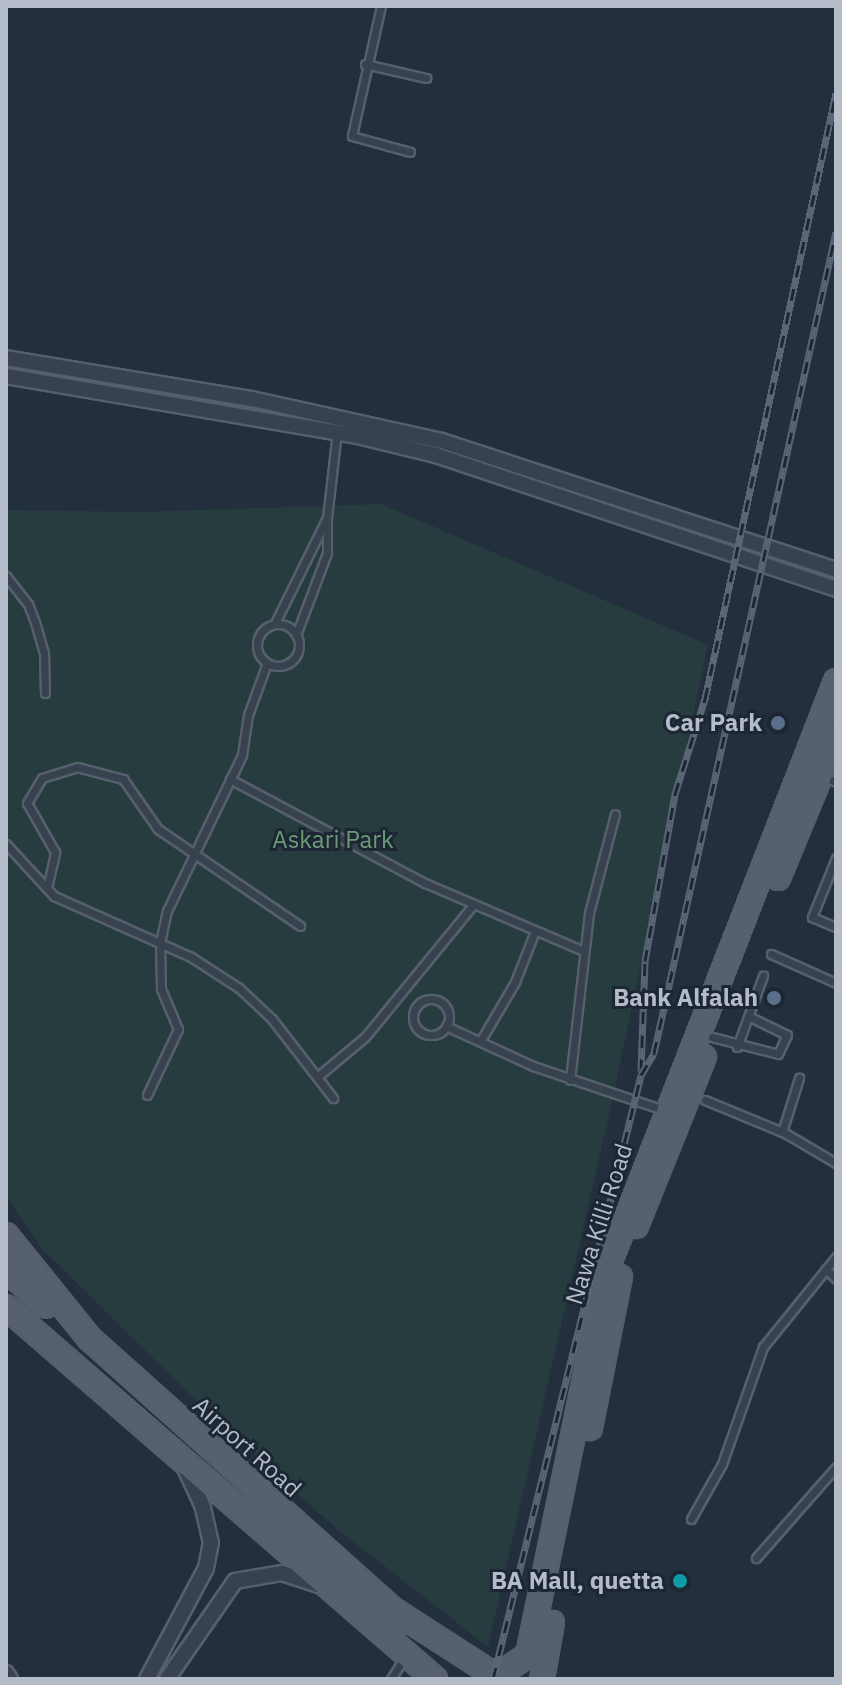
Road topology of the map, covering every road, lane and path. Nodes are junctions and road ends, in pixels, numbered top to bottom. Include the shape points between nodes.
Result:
1 (381, 6) edge
2 (365, 64) junction
3 (426, 78) dead end
4 (410, 152) dead end
5 (6, 358) edge
6 (6, 376) edge
7 (337, 432) junction
8 (327, 518) junction
9 (836, 570) edge
10 (6, 576) edge
11 (836, 589) edge
12 (275, 623) junction
13 (296, 635) junction
14 (267, 663) junction
15 (836, 681) edge
16 (45, 693) dead end
17 (836, 738) edge
18 (828, 778) edge
19 (230, 779) junction
20 (615, 814) dead end
21 (6, 844) edge
22 (192, 851) junction
23 (836, 858) edge
24 (47, 888) junction
25 (474, 904) junction
26 (300, 926) dead end
27 (836, 927) edge
28 (535, 931) junction
29 (160, 943) junction
30 (584, 951) junction
31 (771, 954) dead end
32 (763, 976) dead end
33 (836, 983) edge
34 (748, 1016) junction
35 (446, 1026) junction
36 (712, 1037) junction
37 (481, 1040) junction
38 (737, 1047) junction
39 (317, 1077) junction
40 (799, 1078) dead end
41 (570, 1080) junction
42 (147, 1095) dead end
43 (333, 1098) dead end
44 (705, 1100) dead end
45 (666, 1110) junction
46 (782, 1132) junction
47 (836, 1163) edge
48 (6, 1235) edge
49 (836, 1257) edge
50 (6, 1269) edge
51 (826, 1269) junction
52 (836, 1279) edge
53 (6, 1288) edge
54 (6, 1307) edge
55 (89, 1338) junction
56 (63, 1356) junction
57 (181, 1458) junction
58 (836, 1467) edge
59 (691, 1519) dead end
60 (756, 1558) dead end
61 (336, 1594) junction
62 (395, 1611) junction
63 (407, 1656) junction
64 (6, 1673) edge
65 (10, 1679) edge
66 (147, 1679) edge
67 (167, 1679) edge
68 (391, 1679) edge
69 (435, 1679) edge
70 (473, 1679) edge
71 (542, 1679) edge

1 - 2 lane
2 - 3 lane
2 - 4 lane via 352,136
5 - 9 street via 252,399 442,441
6 - 7 street
7 - 8 lane
7 - 11 street via 436,455
8 - 12 lane
8 - 13 lane via 327,553
10 - 16 lane via 35,622 44,653
12 - 13 lane
12 - 14 lane via 256,643
13 - 14 lane via 299,647 290,663
14 - 19 lane via 248,715 242,755
15 - 45 main road, Nawa Killi Road
17 - 18 main road, Nawa Killi Road
18 - 36 main road, Nawa Killi Road
19 - 22 lane
19 - 25 lane
20 - 30 lane
21 - 24 lane
22 - 24 lane via 158,829 123,779 77,767 51,772 32,790 27,803 55,852
22 - 26 lane
22 - 29 lane via 170,898
23 - 27 lane via 812,917
24 - 29 lane via 63,901
25 - 28 lane
25 - 39 lane via 365,1037
28 - 30 lane
28 - 37 lane via 515,982
29 - 39 lane via 212,968 239,988 272,1019
29 - 42 lane via 161,989 178,1029
30 - 41 lane
31 - 33 lane
32 - 34 lane
34 - 38 lane
34 - 38 lane via 784,1032 782,1050 771,1054
35 - 35 lane via 426,1035 416,1030 414,1011 423,1001 442,1003 450,1015
35 - 37 lane
36 - 38 lane
36 - 71 main road, Nawa Killi Road via 621,1273
37 - 41 lane
39 - 43 lane
40 - 46 lane
41 - 45 lane
44 - 46 lane
45 - 62 main road, Nawa Killi Road via 607,1269 528,1655 503,1672 488,1671
46 - 47 lane
48 - 55 main road, Airport Road
49 - 51 lane
50 - 55 main road
51 - 52 lane
51 - 59 lane via 763,1347 722,1464
53 - 56 main road
54 - 56 main road
55 - 62 main road, Airport Road
56 - 57 main road
57 - 61 main road
57 - 66 street via 203,1507 211,1543 206,1568
58 - 60 lane
61 - 63 main road
61 - 67 street via 282,1573 235,1581
62 - 70 main road, Airport Road
63 - 68 lane
63 - 69 main road
64 - 65 street

